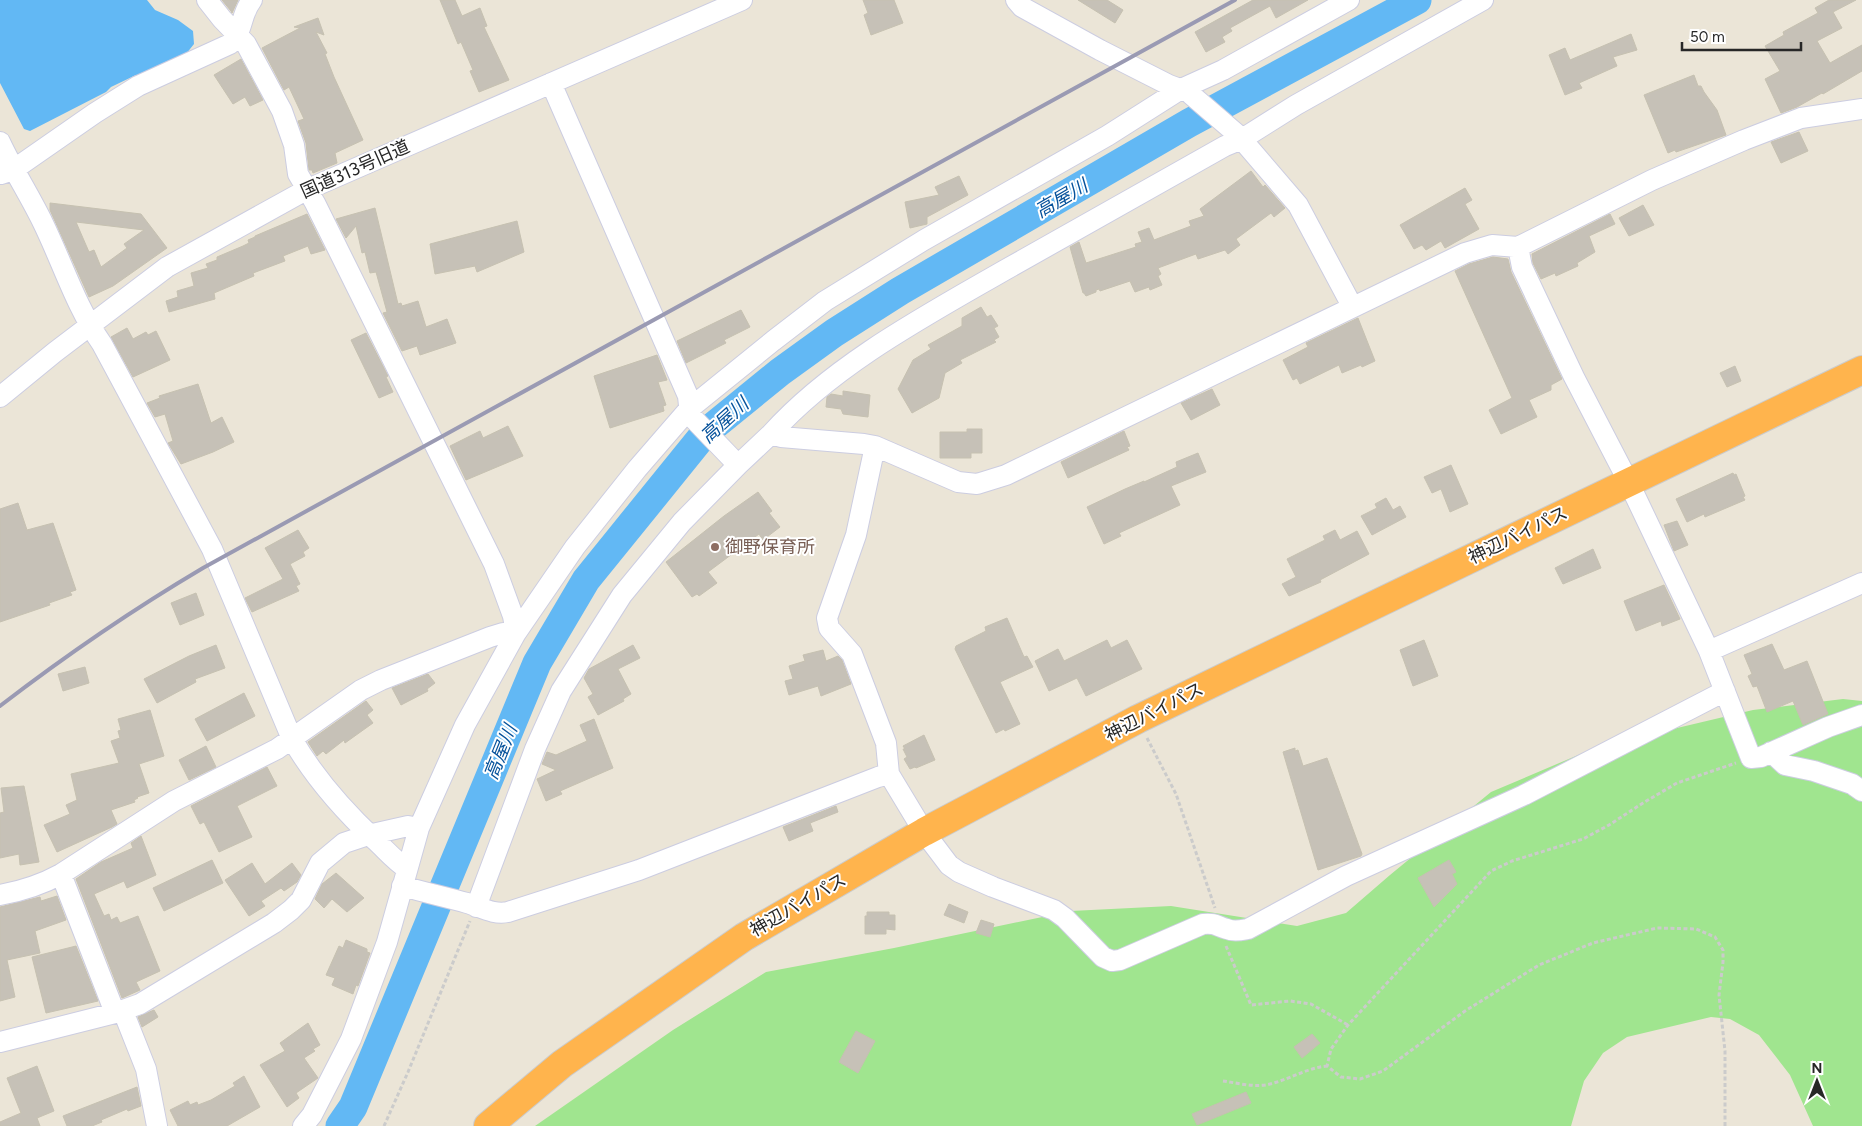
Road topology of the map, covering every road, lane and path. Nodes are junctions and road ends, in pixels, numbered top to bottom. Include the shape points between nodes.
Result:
1 (207, 0) edge
2 (252, 0) edge
3 (742, 0) edge
4 (1016, 0) edge
5 (1349, 0) edge
6 (1484, 0) edge
7 (238, 36) junction
8 (551, 83) junction
9 (1184, 90) junction
10 (1862, 109) edge
11 (1240, 137) junction
12 (0, 142) edge
13 (6, 172) edge
14 (306, 190) junction
15 (1518, 246) junction
16 (1352, 306) junction
17 (90, 327) junction
18 (1862, 370) edge
19 (0, 397) edge
20 (691, 413) junction
21 (771, 434) junction
22 (875, 446) junction
23 (736, 463) junction
24 (1628, 482) junction
25 (1862, 583) edge
26 (516, 633) junction
27 (1709, 651) junction
28 (1725, 691) junction
29 (1862, 715) edge
30 (1138, 719) junction
31 (292, 739) junction
32 (1771, 752) junction
33 (1751, 758) junction
34 (889, 774) junction
35 (1862, 791) edge
36 (419, 828) junction
37 (924, 832) junction
38 (368, 835) junction
39 (61, 874) junction
40 (406, 881) junction
41 (0, 895) edge
42 (472, 905) junction
43 (1221, 926) junction
44 (119, 1012) junction
45 (1348, 1025) junction
46 (0, 1042) edge
47 (1327, 1066) junction
48 (1223, 1081) dead end
49 (157, 1126) edge
50 (304, 1126) edge
51 (384, 1126) edge
52 (488, 1126) edge
53 (1725, 1126) edge

1 - 7 street
2 - 7 street
3 - 8 street, 国道313号旧道
4 - 9 street via 1022,7 1100,50
5 - 9 street
6 - 11 street
7 - 13 street via 230,44 138,86
7 - 14 street via 246,44 282,111 294,145 298,174
8 - 14 street, 国道313号旧道
8 - 20 street via 688,396
9 - 11 street
9 - 20 street via 825,301 773,340
10 - 15 street via 1801,118 1744,140 1652,180
11 - 16 street via 1298,204
11 - 21 street via 892,336 827,383
12 - 13 street
13 - 17 street via 43,222
14 - 17 street, 国道313号旧道 via 167,267
14 - 26 street via 494,564 514,616
15 - 16 street via 1492,246 1465,253
15 - 24 street via 1526,276
16 - 22 street via 1006,475 977,484 958,482
17 - 19 street, 国道313号旧道
17 - 31 street via 212,549
18 - 24 highway, 神辺バイパス
20 - 23 street
20 - 26 street via 637,469 575,548
21 - 22 street
21 - 23 street
22 - 34 street via 856,534 827,618 829,628 852,654 886,743
23 - 42 street via 622,595 562,691
24 - 27 street
24 - 30 highway, 神辺バイパス
25 - 27 street
26 - 31 street via 490,637 381,680 361,690
26 - 36 street via 465,725
27 - 28 street
28 - 33 street
28 - 43 street via 1524,795 1346,876 1248,929
29 - 32 street
30 - 37 highway, 神辺バイパス
30 - 43 path via 1176,794
31 - 38 street via 319,780
31 - 39 street via 174,801
32 - 33 street
32 - 35 street via 1785,765 1844,781
33 - 45 path via 1678,784 1583,839 1512,861 1491,871
34 - 37 street
34 - 42 street via 639,870 536,903 500,914
36 - 38 street via 408,826
36 - 40 street
37 - 43 street via 949,865 959,872 1054,910 1103,957 1112,961 1204,924
37 - 52 highway, 神辺バイパス via 744,937 562,1064
38 - 40 street via 395,861
38 - 44 street via 344,843 320,863 301,900 286,914 140,1004
39 - 41 street via 42,884
39 - 44 street
40 - 42 street
40 - 50 street via 351,1039
42 - 51 path
43 - 45 path via 1226,947 1251,1005 1290,1001 1311,1004
44 - 46 street
44 - 49 street via 146,1069
45 - 47 path via 1331,1049
47 - 48 path via 1269,1084
47 - 53 path via 1341,1078 1360,1079 1383,1071 1466,1011 1540,965 1593,943 1656,928 1696,929 1715,937 1723,950 1719,995 1725,1051

